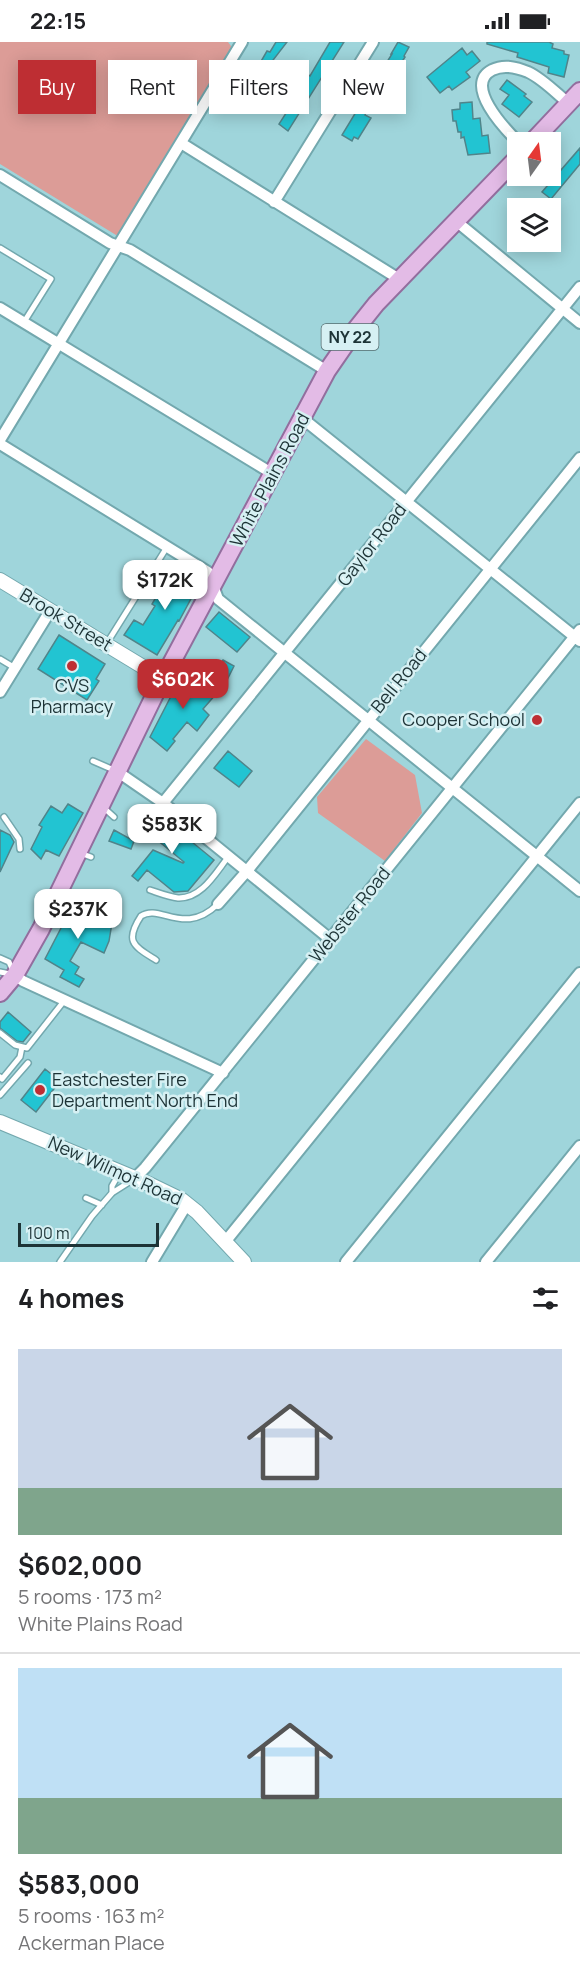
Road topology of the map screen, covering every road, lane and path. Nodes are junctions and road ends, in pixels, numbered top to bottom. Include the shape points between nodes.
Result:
1 (373, 42) edge
2 (239, 43) edge
3 (574, 97) edge
4 (509, 132) edge
5 (541, 132) edge
6 (181, 143) junction
7 (507, 168) edge
8 (0, 175) edge
9 (274, 202) junction
10 (456, 221) junction
11 (119, 246) junction
12 (0, 248) edge
13 (399, 279) junction
14 (580, 286) edge
15 (0, 308) edge
16 (562, 308) junction
17 (24, 322) junction
18 (580, 322) edge
19 (58, 344) junction
20 (327, 371) junction
21 (302, 418) junction
22 (0, 442) edge
23 (580, 458) edge
24 (273, 474) junction
25 (406, 501) junction
26 (167, 547) junction
27 (490, 569) junction
28 (0, 580) edge
29 (213, 588) junction
30 (50, 611) junction
31 (578, 636) edge
32 (106, 645) junction
33 (286, 653) junction
34 (0, 658) edge
35 (15, 668) junction
36 (163, 679) junction
37 (0, 692) edge
38 (368, 720) junction
39 (93, 761) dead end
40 (118, 772) junction
41 (452, 788) junction
42 (580, 802) edge
43 (163, 803) junction
44 (4, 817) dead end
45 (21, 849) dead end
46 (229, 856) junction
47 (537, 856) junction
48 (247, 870) junction
49 (150, 890) dead end
50 (580, 891) edge
51 (218, 904) joint
52 (330, 939) junction
53 (0, 958) edge
54 (156, 960) dead end
55 (580, 973) edge
56 (8, 974) edge
57 (0, 993) edge
58 (64, 1000) junction
59 (0, 1034) edge
60 (22, 1047) junction
61 (28, 1063) dead end
62 (222, 1073) junction
63 (0, 1077) edge
64 (0, 1095) edge
65 (0, 1122) edge
66 (580, 1146) edge
67 (120, 1172) junction
68 (134, 1179) junction
69 (112, 1193) junction
70 (86, 1198) dead end
71 (187, 1204) junction
72 (102, 1205) junction
73 (225, 1242) junction
74 (60, 1262) edge
75 (152, 1262) edge
76 (244, 1262) edge
77 (346, 1262) edge
78 (486, 1262) edge

1 - 9 street
2 - 6 street
3 - 4 street via 528,72 504,66 489,72 482,88 488,107
3 - 5 main road
6 - 9 street
6 - 11 street
7 - 10 main road, White Plains Road / NY 22
8 - 11 street
9 - 13 street
10 - 13 main road, White Plains Road / NY 22
10 - 16 street
11 - 19 street
11 - 20 street
12 - 17 lane via 51,279
13 - 20 main road, White Plains Road / NY 22 via 356,329
14 - 16 street, Gaylor Road
15 - 17 street
16 - 18 street
16 - 25 street, Gaylor Road
17 - 19 street
19 - 22 street
19 - 24 street
20 - 21 main road, White Plains Road / NY 22
21 - 24 main road, White Plains Road / NY 22
21 - 25 street
22 - 26 street
23 - 27 street, Bell Road
24 - 29 main road, White Plains Road / NY 22
25 - 27 street
25 - 33 street, Gaylor Road
26 - 29 street via 208,572
26 - 32 lane
27 - 31 street
27 - 38 street, Bell Road
28 - 30 street, Brook Street
29 - 33 street via 218,599
29 - 36 main road, White Plains Road / NY 22
30 - 32 street, Brook Street
30 - 35 street
31 - 41 street, Webster Road
32 - 36 street, Brook Street
33 - 38 street
33 - 43 street, Gaylor Road
34 - 35 lane
35 - 37 street
36 - 40 main road, White Plains Road / NY 22
38 - 41 street
38 - 48 street, Bell Road
39 - 40 lane
40 - 43 street
40 - 56 main road, White Plains Road / NY 22 via 108,812 67,893
41 - 47 street
41 - 52 street, Webster Road
42 - 47 street
43 - 46 street
44 - 45 lane
46 - 48 street
46 - 49 lane via 198,893 177,898
47 - 50 street
47 - 73 street
48 - 51 street, Bell Road
48 - 52 street
51 - 54 lane via 195,919 148,913 141,916 131,940
52 - 62 street, Webster Road
53 - 56 lane via 9,963
55 - 77 street
56 - 57 main road, White Plains Road / NY 22
56 - 58 street
58 - 60 lane via 27,1048
58 - 62 street via 87,1006
59 - 60 lane
60 - 63 lane via 20,1057
61 - 64 lane
62 - 68 street, Webster Road
65 - 67 street, New Wilmot Road
66 - 78 street
67 - 68 street, New Wilmot Road
67 - 69 lane, Webster Road
68 - 69 lane, Webster Road
68 - 71 street, New Wilmot Road
69 - 72 lane, Webster Road
70 - 72 lane
71 - 73 street, New Wilmot Road
71 - 75 street
72 - 74 lane, Webster Road
73 - 76 street, New Wilmot Road

